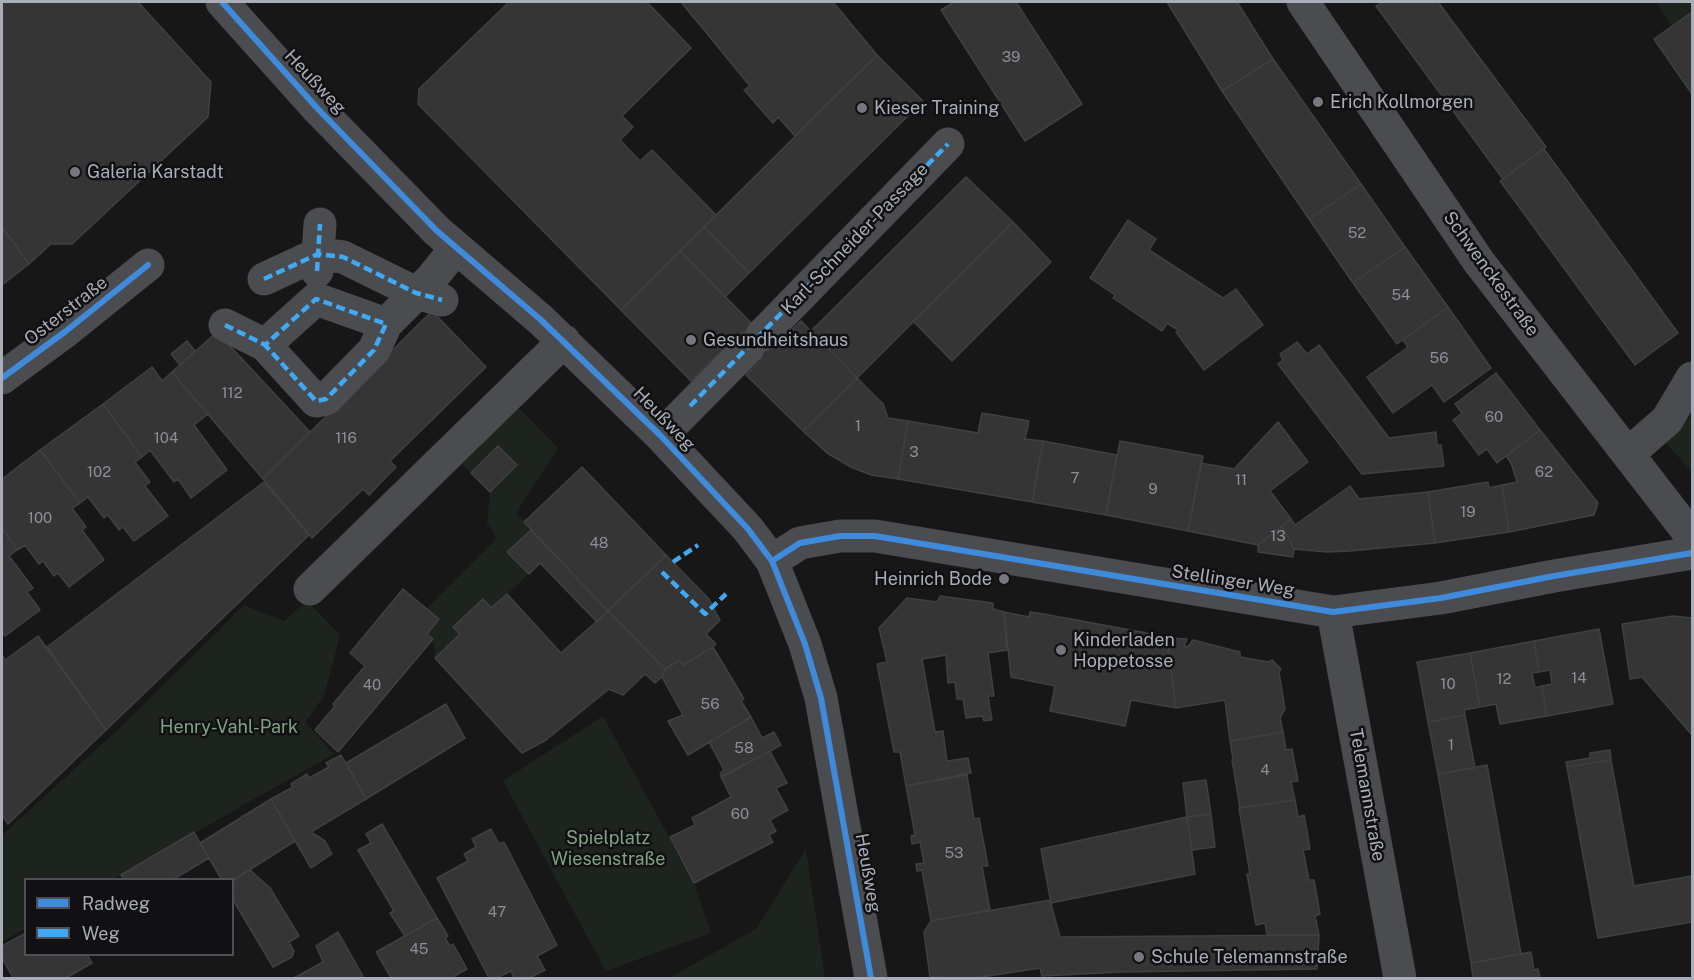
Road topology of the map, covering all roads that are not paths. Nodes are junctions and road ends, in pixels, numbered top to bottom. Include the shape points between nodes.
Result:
1 (222, 2) edge
2 (1303, 2) edge
3 (948, 144) dead end
4 (456, 248) junction
5 (148, 265) dead end
6 (318, 267) junction
7 (264, 279) dead end
8 (429, 297) junction
9 (386, 324) junction
10 (225, 325) dead end
11 (564, 341) junction
12 (265, 345) junction
13 (2, 378) edge
14 (1692, 378) edge
15 (661, 436) junction
16 (1628, 454) junction
17 (1692, 537) edge
18 (1692, 553) edge
19 (772, 561) junction
20 (310, 589) dead end
21 (1333, 612) junction
22 (871, 978) edge
23 (1400, 978) edge

1 - 4 street, Heußweg via 317,108
2 - 16 street, Schwenckestraße via 1479,262
3 - 15 street, Karl-Schneider-Passage
4 - 8 street
4 - 11 street, Heußweg
5 - 13 street, Osterstraße
6 - 7 street
6 - 8 street via 343,257
6 - 9 street
6 - 12 street
8 - 9 street
9 - 12 street via 374,350 326,399 316,401
10 - 12 street
11 - 15 street, Heußweg
11 - 20 street
14 - 16 street via 1667,420
15 - 19 street, Heußweg via 748,529
16 - 17 street, Schwenckestraße
18 - 21 street, Stellinger Weg via 1441,598
19 - 21 street, Stellinger Weg via 800,543 840,536 875,536
19 - 22 street, Heußweg via 805,644 821,698
21 - 23 street, Telemannstraße

